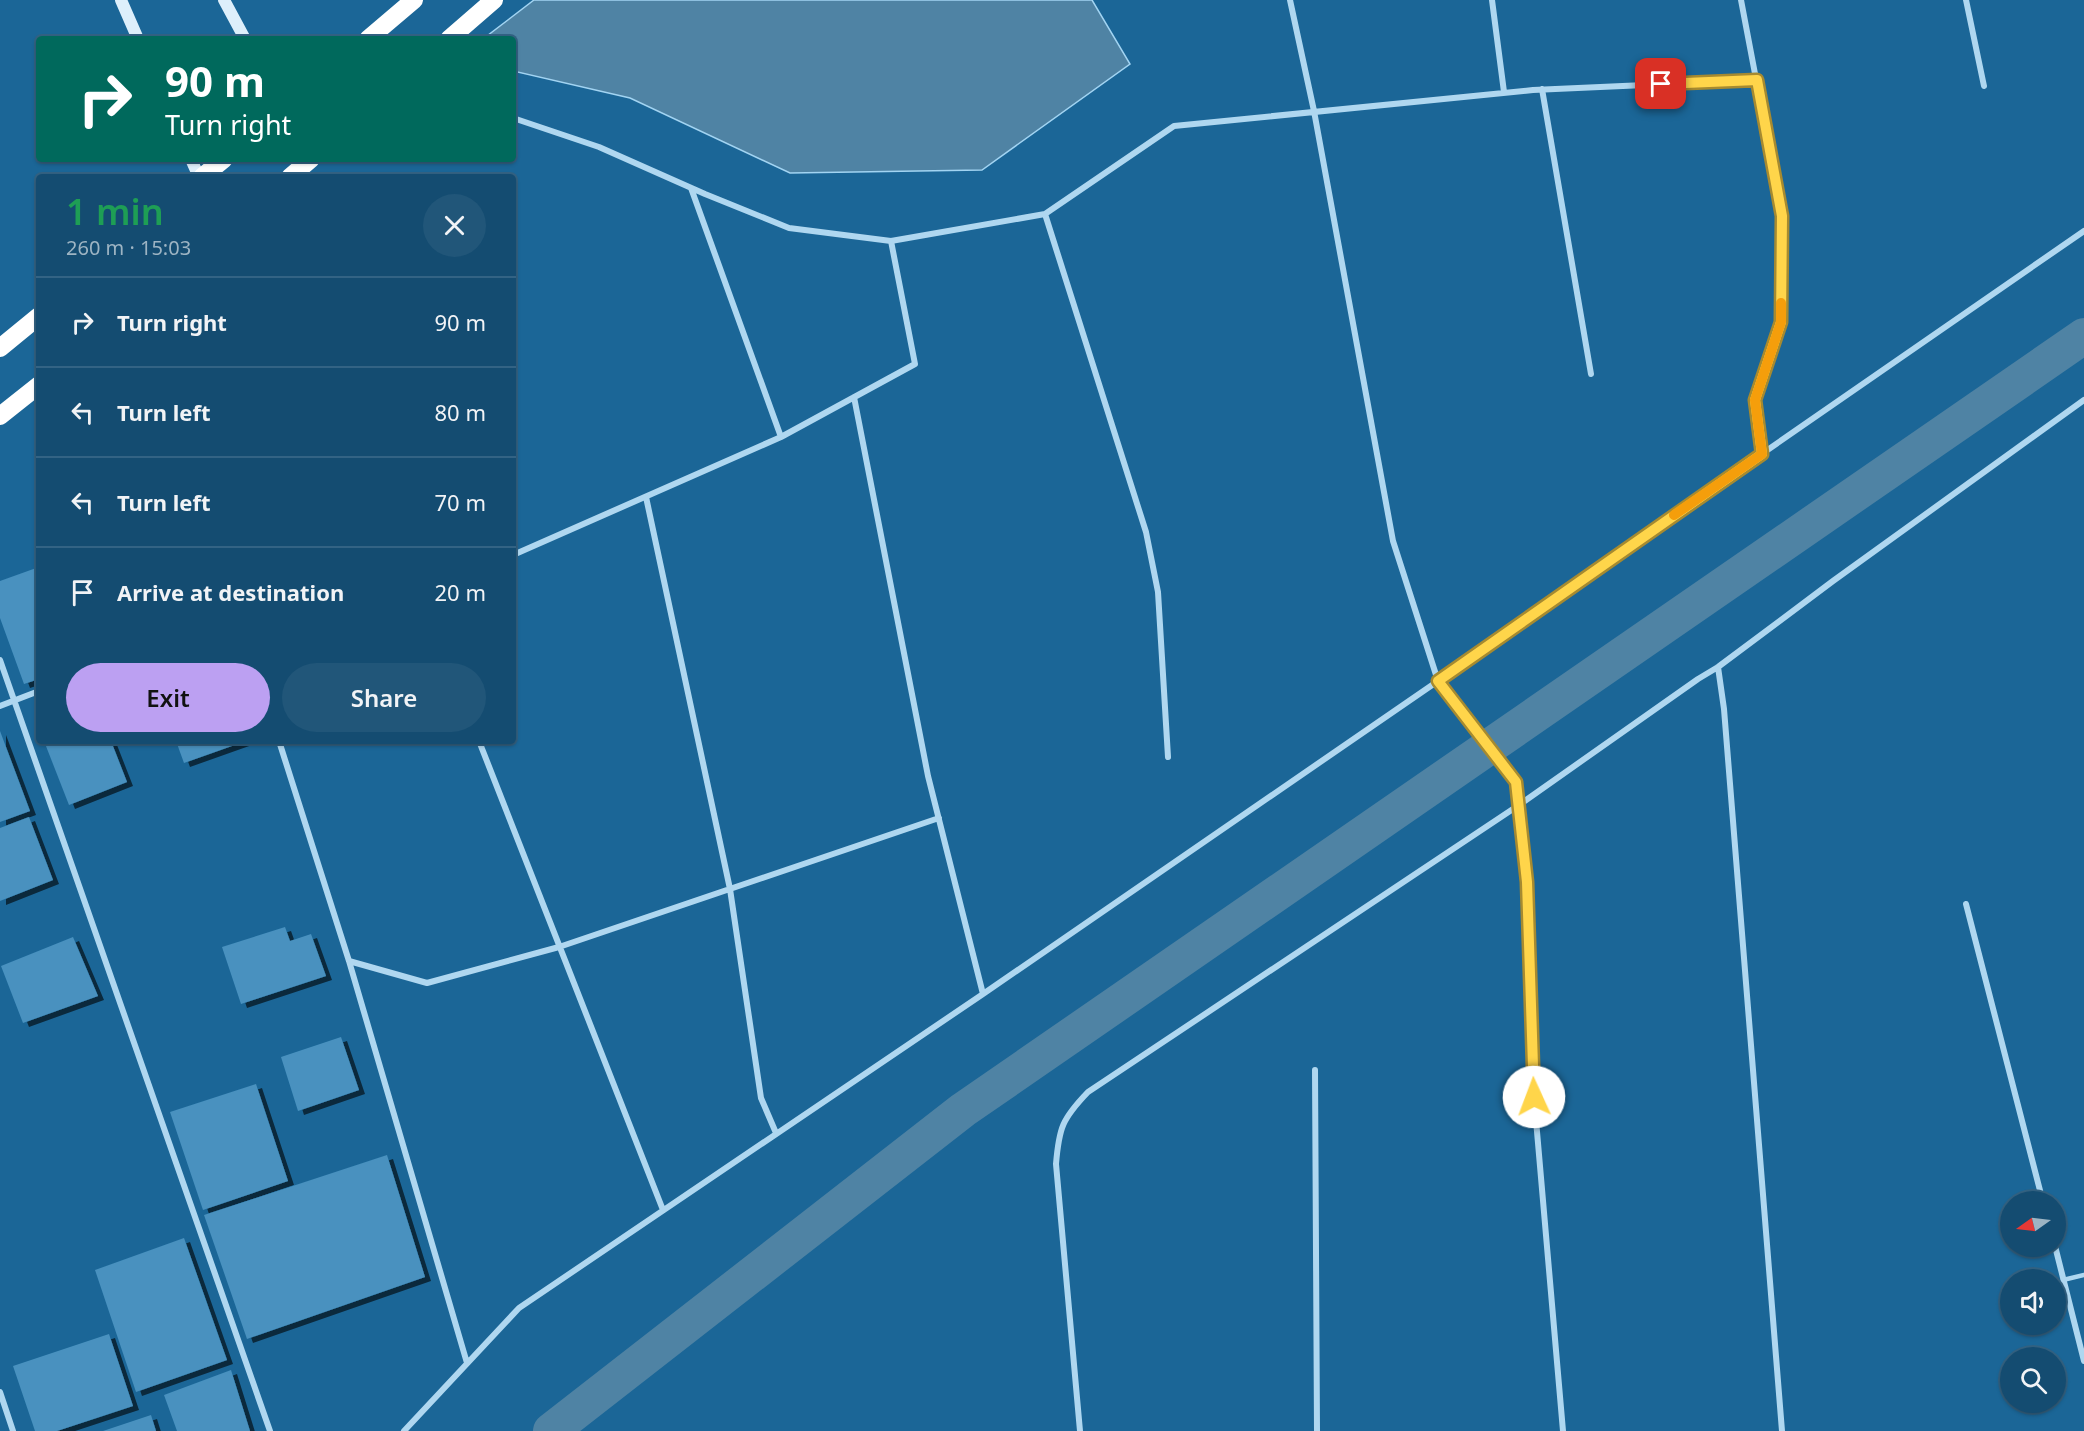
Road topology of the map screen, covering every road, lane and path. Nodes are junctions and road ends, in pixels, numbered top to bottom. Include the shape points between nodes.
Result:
1 (121, 0) edge
2 (224, 0) edge
3 (414, 0) edge
4 (494, 0) edge
5 (1290, 0) edge
6 (1492, 0) edge
7 (1741, 0) edge
8 (1966, 0) edge
9 (137, 36) edge
10 (242, 36) edge
11 (372, 36) edge
12 (452, 36) edge
13 (1757, 80) junction
14 (1984, 86) dead end
15 (1542, 89) junction
16 (1504, 93) junction
17 (1314, 111) junction
18 (516, 119) edge
19 (220, 162) edge
20 (306, 162) edge
21 (204, 174) edge
22 (293, 174) edge
23 (691, 188) junction
24 (1045, 214) junction
25 (2084, 231) edge
26 (891, 241) junction
27 (36, 318) edge
28 (0, 348) edge
29 (1590, 374) dead end
30 (36, 387) edge
31 (854, 397) junction
32 (2084, 400) edge
33 (0, 416) edge
34 (782, 437) junction
35 (1762, 454) junction
36 (646, 497) junction
37 (516, 554) edge
38 (0, 660) edge
39 (1718, 667) junction
40 (1438, 681) junction
41 (36, 692) edge
42 (14, 700) junction
43 (0, 706) edge
44 (280, 744) edge
45 (480, 744) edge
46 (1168, 757) dead end
47 (1519, 805) junction
48 (939, 818) junction
49 (730, 889) junction
50 (1966, 904) dead end
51 (559, 947) junction
52 (349, 961) junction
53 (983, 994) junction
54 (1315, 1070) dead end
55 (776, 1133) junction
56 (2040, 1191) edge
57 (663, 1210) junction
58 (2084, 1275) edge
59 (2066, 1279) edge
60 (2066, 1292) edge
61 (2084, 1361) edge
62 (466, 1363) junction
63 (0, 1392) edge
64 (13, 1431) edge
65 (270, 1431) edge
66 (404, 1431) edge
67 (1080, 1431) edge
68 (1317, 1431) edge
69 (1563, 1431) edge
70 (1782, 1431) edge

1 - 9 main road
2 - 10 main road
3 - 11 highway
4 - 12 highway
5 - 17 street
6 - 16 street
7 - 13 street
8 - 14 street
13 - 15 street
13 - 35 street via 1782,216 1781,322 1755,400
15 - 16 street
15 - 29 street
16 - 17 street
17 - 24 street via 1174,126
17 - 40 street via 1393,541
18 - 23 street via 598,147
19 - 21 highway
20 - 22 highway
23 - 26 street via 789,228
23 - 34 street
24 - 26 street
24 - 46 street via 1146,532 1158,592
25 - 35 street
26 - 31 street via 915,364
27 - 28 highway
30 - 33 highway
31 - 34 street
31 - 48 street
32 - 39 street
34 - 36 street
35 - 40 street
36 - 37 street
36 - 49 street
38 - 42 street
39 - 47 street
39 - 70 street
40 - 47 street via 1516,782
40 - 53 street
41 - 42 street
42 - 43 street
42 - 65 street
44 - 52 street
45 - 51 street
47 - 67 street via 1088,1092 1070,1111 1059,1132 1056,1164
47 - 69 street via 1527,882 1534,1097
48 - 49 street
48 - 53 street
49 - 51 street
49 - 55 street via 761,1098
50 - 56 street
51 - 52 street via 427,983
51 - 57 street
52 - 62 street
53 - 55 street
54 - 68 street
55 - 57 street
57 - 62 street via 519,1308
58 - 59 lane
60 - 61 street
62 - 66 street
63 - 64 street

